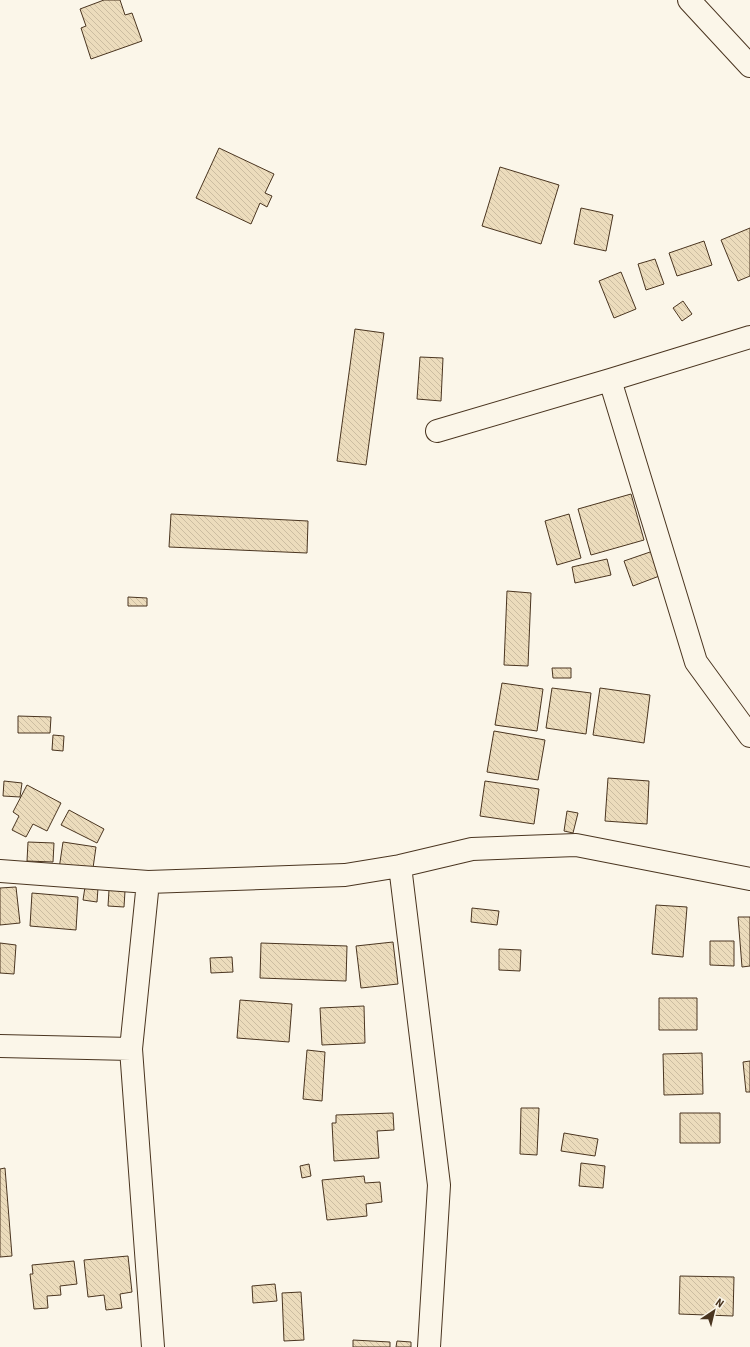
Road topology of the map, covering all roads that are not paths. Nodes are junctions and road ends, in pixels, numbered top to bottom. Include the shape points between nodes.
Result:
1 (688, 0) edge
2 (750, 66) edge
3 (750, 337) edge
4 (610, 380) junction
5 (437, 431) dead end
6 (750, 736) edge
7 (400, 866) junction
8 (0, 871) edge
9 (750, 879) edge
10 (148, 882) junction
11 (0, 1046) edge
12 (131, 1049) junction
13 (153, 1347) edge
14 (429, 1347) edge

1 - 2 street
3 - 4 street
4 - 5 street
4 - 6 street via 696,662
7 - 9 street via 472,849 576,845
7 - 10 street via 344,875
7 - 14 street via 439,1185
8 - 10 street
10 - 12 street
11 - 12 street
12 - 13 street

